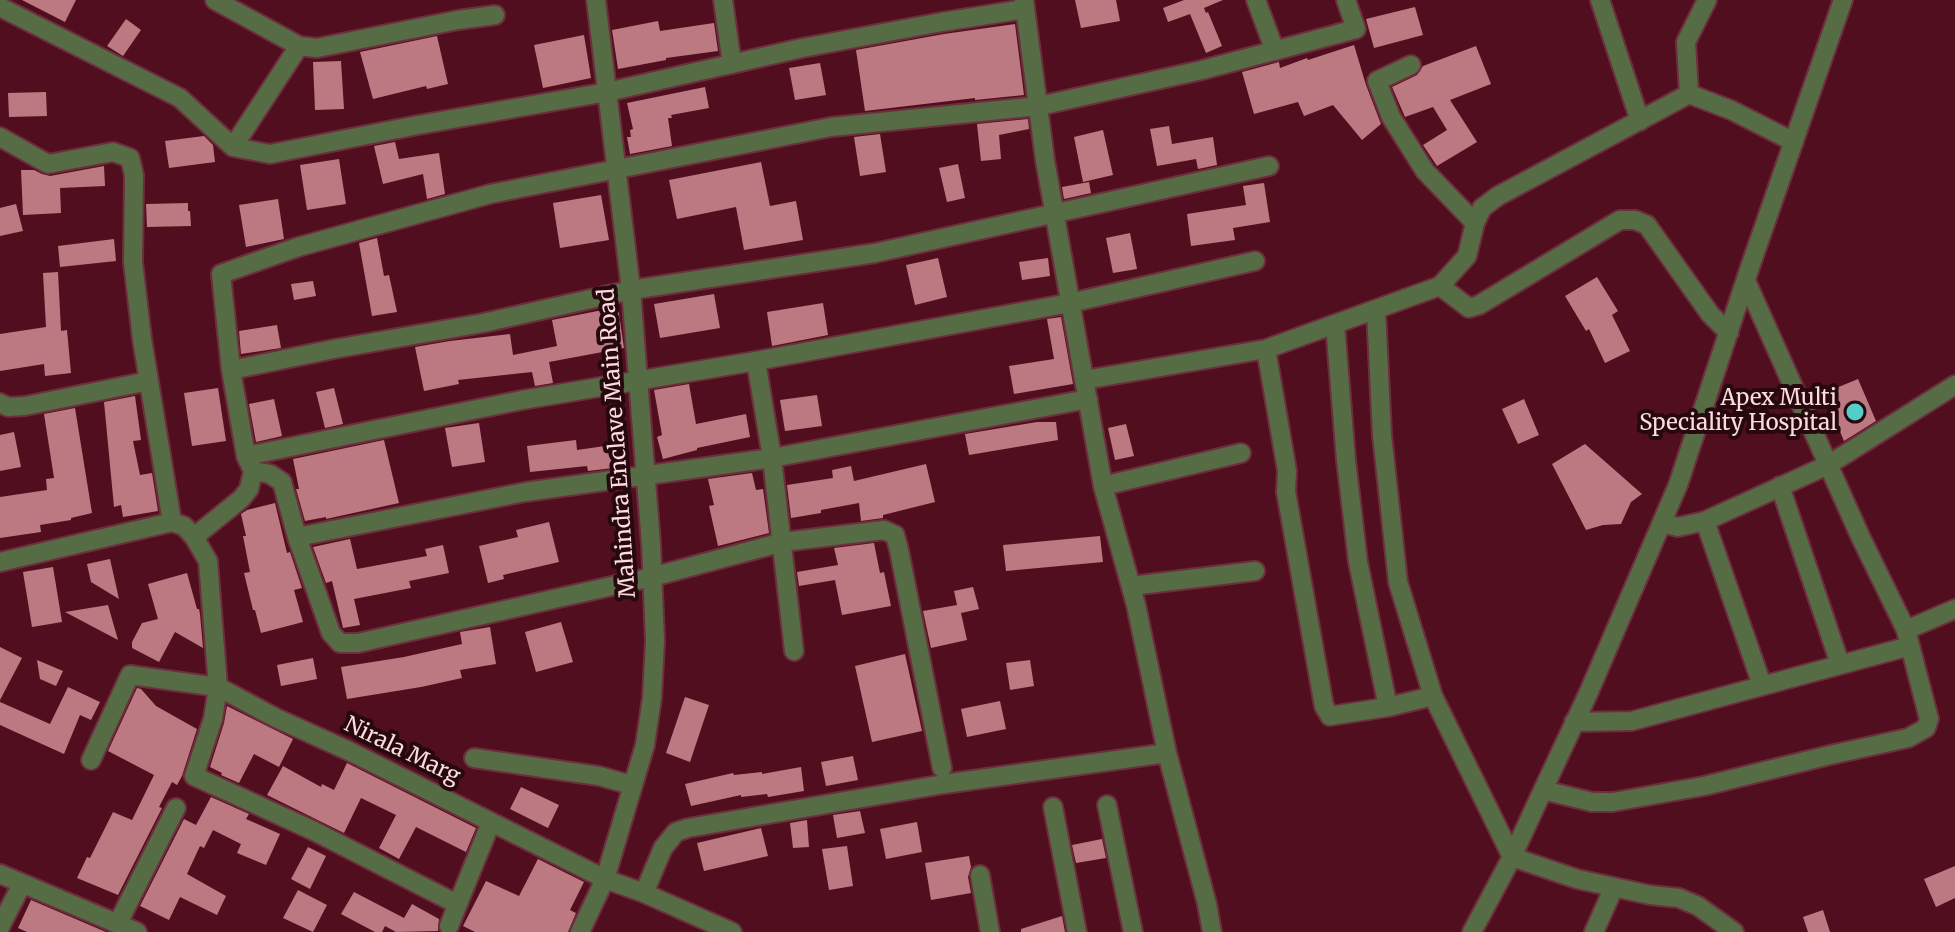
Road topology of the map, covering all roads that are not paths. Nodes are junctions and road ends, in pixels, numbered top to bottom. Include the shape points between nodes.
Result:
1 (215, 0) edge
2 (596, 0) edge
3 (723, 0) edge
4 (1256, 0) edge
5 (1346, 0) edge
6 (1600, 0) edge
7 (1707, 0) edge
8 (1843, 0) edge
9 (1024, 5) edge
10 (0, 7) edge
11 (495, 15) dead end
12 (299, 46) junction
13 (1275, 51) junction
14 (732, 64) junction
15 (1411, 65) dead end
16 (607, 92) junction
17 (1689, 94) junction
18 (1039, 106) junction
19 (1640, 121) junction
20 (0, 137) edge
21 (1794, 142) junction
22 (233, 147) junction
23 (1269, 166) dead end
24 (617, 171) junction
25 (1055, 214) junction
26 (1475, 223) junction
27 (1255, 261) dead end
28 (1746, 281) junction
29 (1440, 286) junction
30 (631, 290) junction
31 (1070, 303) junction
32 (1376, 310) junction
33 (1335, 324) junction
34 (1729, 333) junction
35 (1266, 349) junction
36 (756, 361) junction
37 (231, 370) junction
38 (638, 379) junction
39 (1084, 380) junction
40 (149, 381) junction
41 (1955, 385) edge
42 (1088, 399) junction
43 (0, 403) edge
44 (1241, 453) dead end
45 (772, 458) junction
46 (250, 463) junction
47 (1828, 465) junction
48 (646, 476) junction
49 (1103, 486) junction
50 (1780, 486) junction
51 (1705, 521) junction
52 (172, 522) junction
53 (1662, 523) junction
54 (194, 537) junction
55 (297, 537) junction
56 (783, 542) junction
57 (0, 562) edge
58 (1255, 571) dead end
59 (652, 577) junction
60 (1131, 586) junction
61 (1955, 609) edge
62 (1908, 638) junction
63 (794, 651) dead end
64 (1840, 664) junction
65 (1762, 685) junction
66 (218, 687) junction
67 (1433, 696) junction
68 (1388, 707) junction
69 (1574, 722) junction
70 (1167, 753) junction
71 (474, 758) dead end
72 (91, 760) dead end
73 (942, 768) dead end
74 (632, 787) junction
75 (1543, 790) junction
76 (1107, 805) dead end
77 (1053, 807) dead end
78 (176, 808) dead end
79 (491, 822) junction
80 (1512, 857) junction
81 (0, 874) edge
82 (980, 875) dead end
83 (605, 879) junction
84 (22, 884) junction
85 (1614, 887) junction
86 (644, 893) junction
87 (457, 904) junction
88 (118, 923) junction
89 (449, 926) dead end
90 (0, 927) edge
91 (137, 932) edge
92 (580, 932) edge
93 (732, 932) edge
94 (990, 932) edge
95 (1077, 932) edge
96 (1133, 932) edge
97 (1212, 932) edge
98 (1472, 932) edge
99 (1594, 932) edge
100 (1734, 932) edge

1 - 12 street
2 - 16 street, Mahindra Enclave Main Road
3 - 14 street
4 - 13 street
5 - 13 street via 1356,29
6 - 19 street
7 - 17 street via 1686,42
8 - 21 street
9 - 14 street
9 - 18 street
10 - 22 street via 180,98
11 - 12 street via 317,48
12 - 22 street
13 - 18 street
14 - 16 street
15 - 26 street via 1377,81 1391,117 1425,171
16 - 22 street via 270,154
16 - 24 street, Mahindra Enclave Main Road
17 - 19 street
17 - 21 street
18 - 24 street via 831,127
18 - 25 street
19 - 26 street via 1498,196 1482,208
20 - 40 street via 48,164 113,152 130,158 133,262
21 - 28 street
23 - 25 street
24 - 30 street, Mahindra Enclave Main Road
24 - 37 street via 490,194 221,274
25 - 30 street via 875,253
25 - 31 street
26 - 29 street via 1467,256
27 - 31 street
28 - 34 street
28 - 47 street
29 - 32 street
29 - 34 street via 1469,308 1479,305 1620,220 1635,220 1647,225
30 - 37 street
30 - 38 street, Mahindra Enclave Main Road
31 - 36 street
31 - 39 street
32 - 33 street
32 - 67 street via 1382,435 1398,582
33 - 35 street
33 - 68 street via 1358,562
34 - 53 street
35 - 39 street
35 - 68 street via 1324,706 1330,716
36 - 38 street
36 - 45 street
37 - 46 street
38 - 46 street via 507,403
38 - 48 street, Mahindra Enclave Main Road
39 - 42 street
40 - 43 street via 25,406
40 - 52 street
41 - 47 street
42 - 45 street
42 - 49 street
44 - 49 street
45 - 48 street
45 - 56 street
46 - 54 street via 249,489
46 - 55 street via 282,482
47 - 50 street
47 - 62 street
48 - 55 street via 525,492
48 - 59 street, Mahindra Enclave Main Road
49 - 60 street
50 - 51 street
50 - 64 street
51 - 53 street via 1678,527
51 - 65 street
52 - 54 street
52 - 57 street
53 - 69 street
54 - 66 street via 208,561
55 - 59 street via 331,633 340,643
56 - 59 street
56 - 63 street
56 - 73 street via 884,530 895,535
58 - 60 street
59 - 74 street, Mahindra Enclave Main Road via 652,698
60 - 70 street
61 - 62 street
62 - 64 street
62 - 75 street via 1929,719 1926,728 1908,738 1613,802
64 - 65 street
65 - 69 street via 1632,721
66 - 72 street, Nirala Marg via 130,675
66 - 79 street, Nirala Marg
66 - 87 street via 194,776
67 - 68 street
67 - 80 street
69 - 75 street
70 - 86 street via 688,828 676,832 663,848
70 - 97 street
71 - 74 street via 599,776
74 - 83 street, Mahindra Enclave Main Road
75 - 80 street
76 - 96 street
77 - 95 street
78 - 88 street
79 - 83 street, Nirala Marg
79 - 87 street
80 - 85 street
80 - 98 street
81 - 84 street
82 - 94 street
83 - 86 street, Nirala Marg
83 - 92 street, Mahindra Enclave Main Road
84 - 88 street
84 - 90 street
85 - 99 street
85 - 100 street via 1679,898
86 - 93 street, Nirala Marg
87 - 89 street
88 - 91 street

